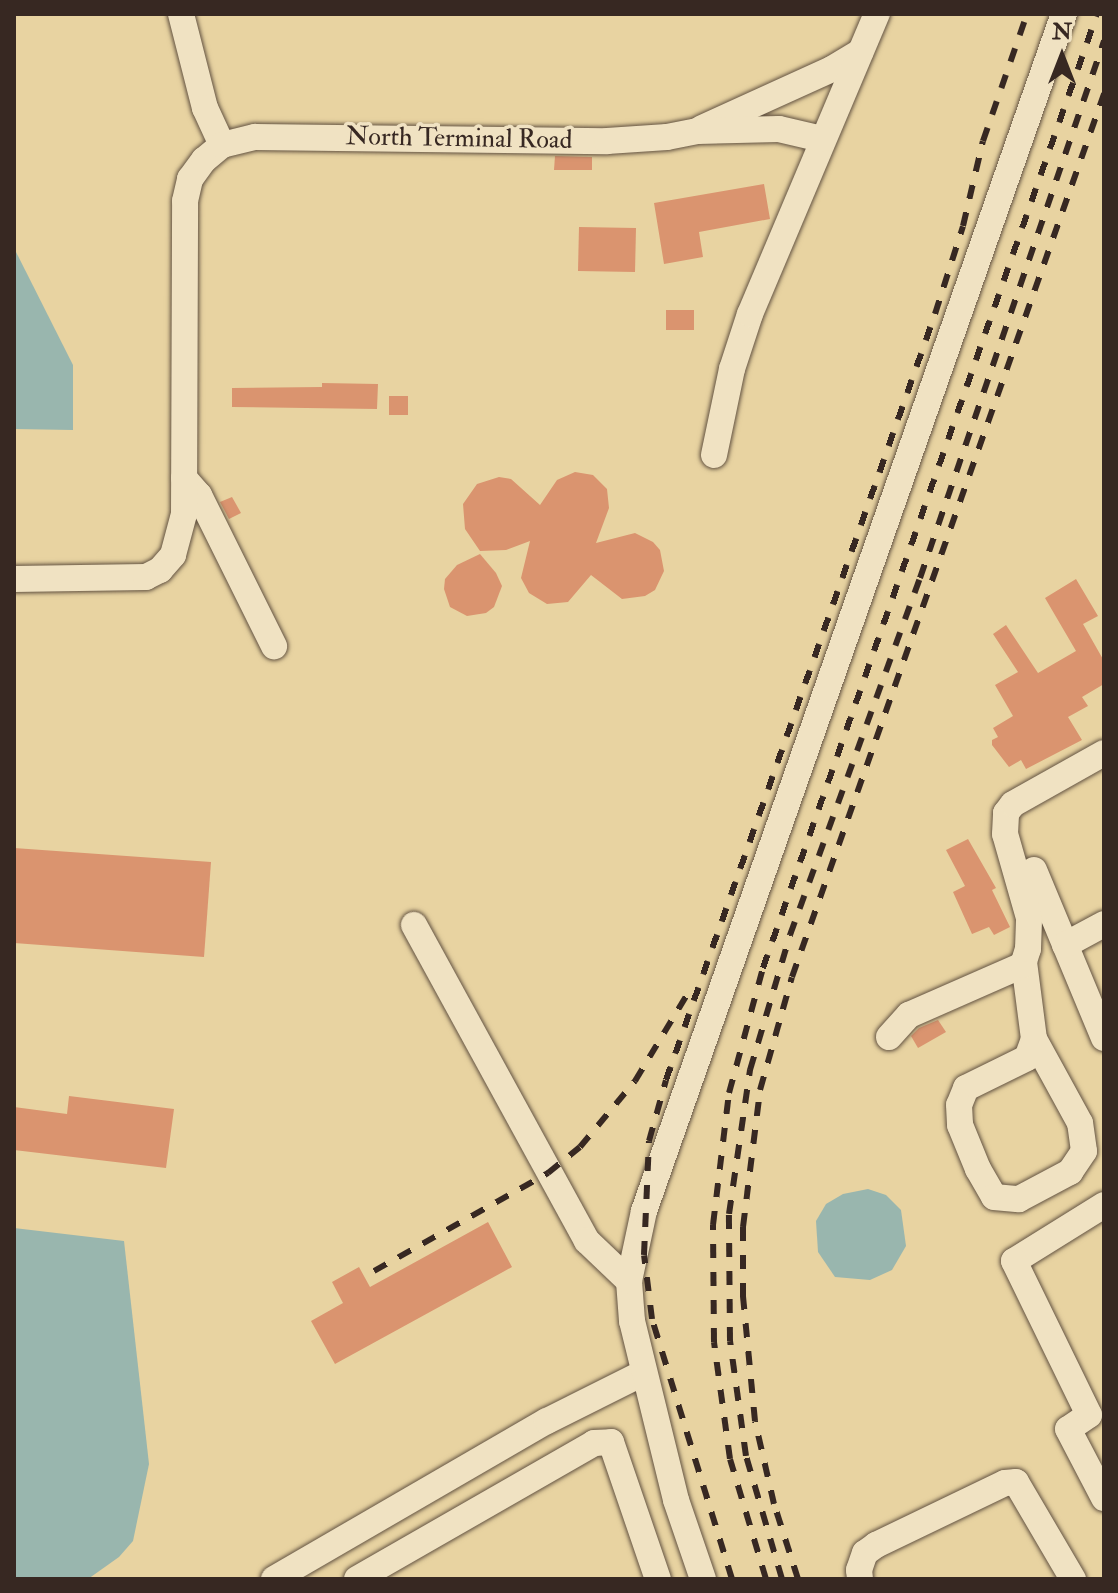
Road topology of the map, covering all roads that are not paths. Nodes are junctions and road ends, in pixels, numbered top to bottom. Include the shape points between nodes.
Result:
1 (181, 14) edge
2 (877, 14) edge
3 (1064, 14) edge
4 (860, 52) junction
5 (697, 131) junction
6 (822, 139) junction
7 (222, 145) junction
8 (714, 455) dead end
9 (184, 478) junction
10 (14, 579) edge
11 (274, 646) dead end
12 (1104, 753) edge
13 (1034, 870) dead end
14 (1104, 924) edge
15 (414, 925) dead end
16 (1065, 945) junction
17 (1024, 962) junction
18 (889, 1037) dead end
19 (1104, 1038) edge
20 (1034, 1039) junction
21 (1104, 1205) edge
22 (629, 1281) junction
23 (643, 1373) junction
24 (1104, 1498) edge
25 (274, 1579) edge
26 (357, 1579) edge
27 (658, 1579) edge
28 (703, 1579) edge
29 (860, 1579) edge
30 (1073, 1579) edge

1 - 7 street via 205,108
2 - 4 street
3 - 22 street via 644,1211
4 - 5 street, North Terminal Road
4 - 6 street
5 - 6 street, North Terminal Road via 779,129
5 - 7 street, North Terminal Road via 607,141 255,137
6 - 8 street via 750,314
7 - 9 street via 190,179 185,201
9 - 10 street via 180,537 160,570 126,580
9 - 11 street via 199,495
12 - 17 street via 1013,804 1006,813 1005,834 1029,918
13 - 16 street
14 - 16 street
15 - 22 street via 587,1241
16 - 19 street
17 - 18 street via 909,1015
17 - 20 street
20 - 20 street via 1027,1058 966,1088 959,1105 960,1125 994,1197 1019,1199 1070,1172 1084,1151 1080,1123
21 - 24 street via 1014,1261 1089,1415 1068,1429
22 - 23 street
23 - 25 street via 547,1421
23 - 28 street
26 - 27 street via 594,1443 611,1442
29 - 30 street via 865,1553 876,1545 1016,1482

